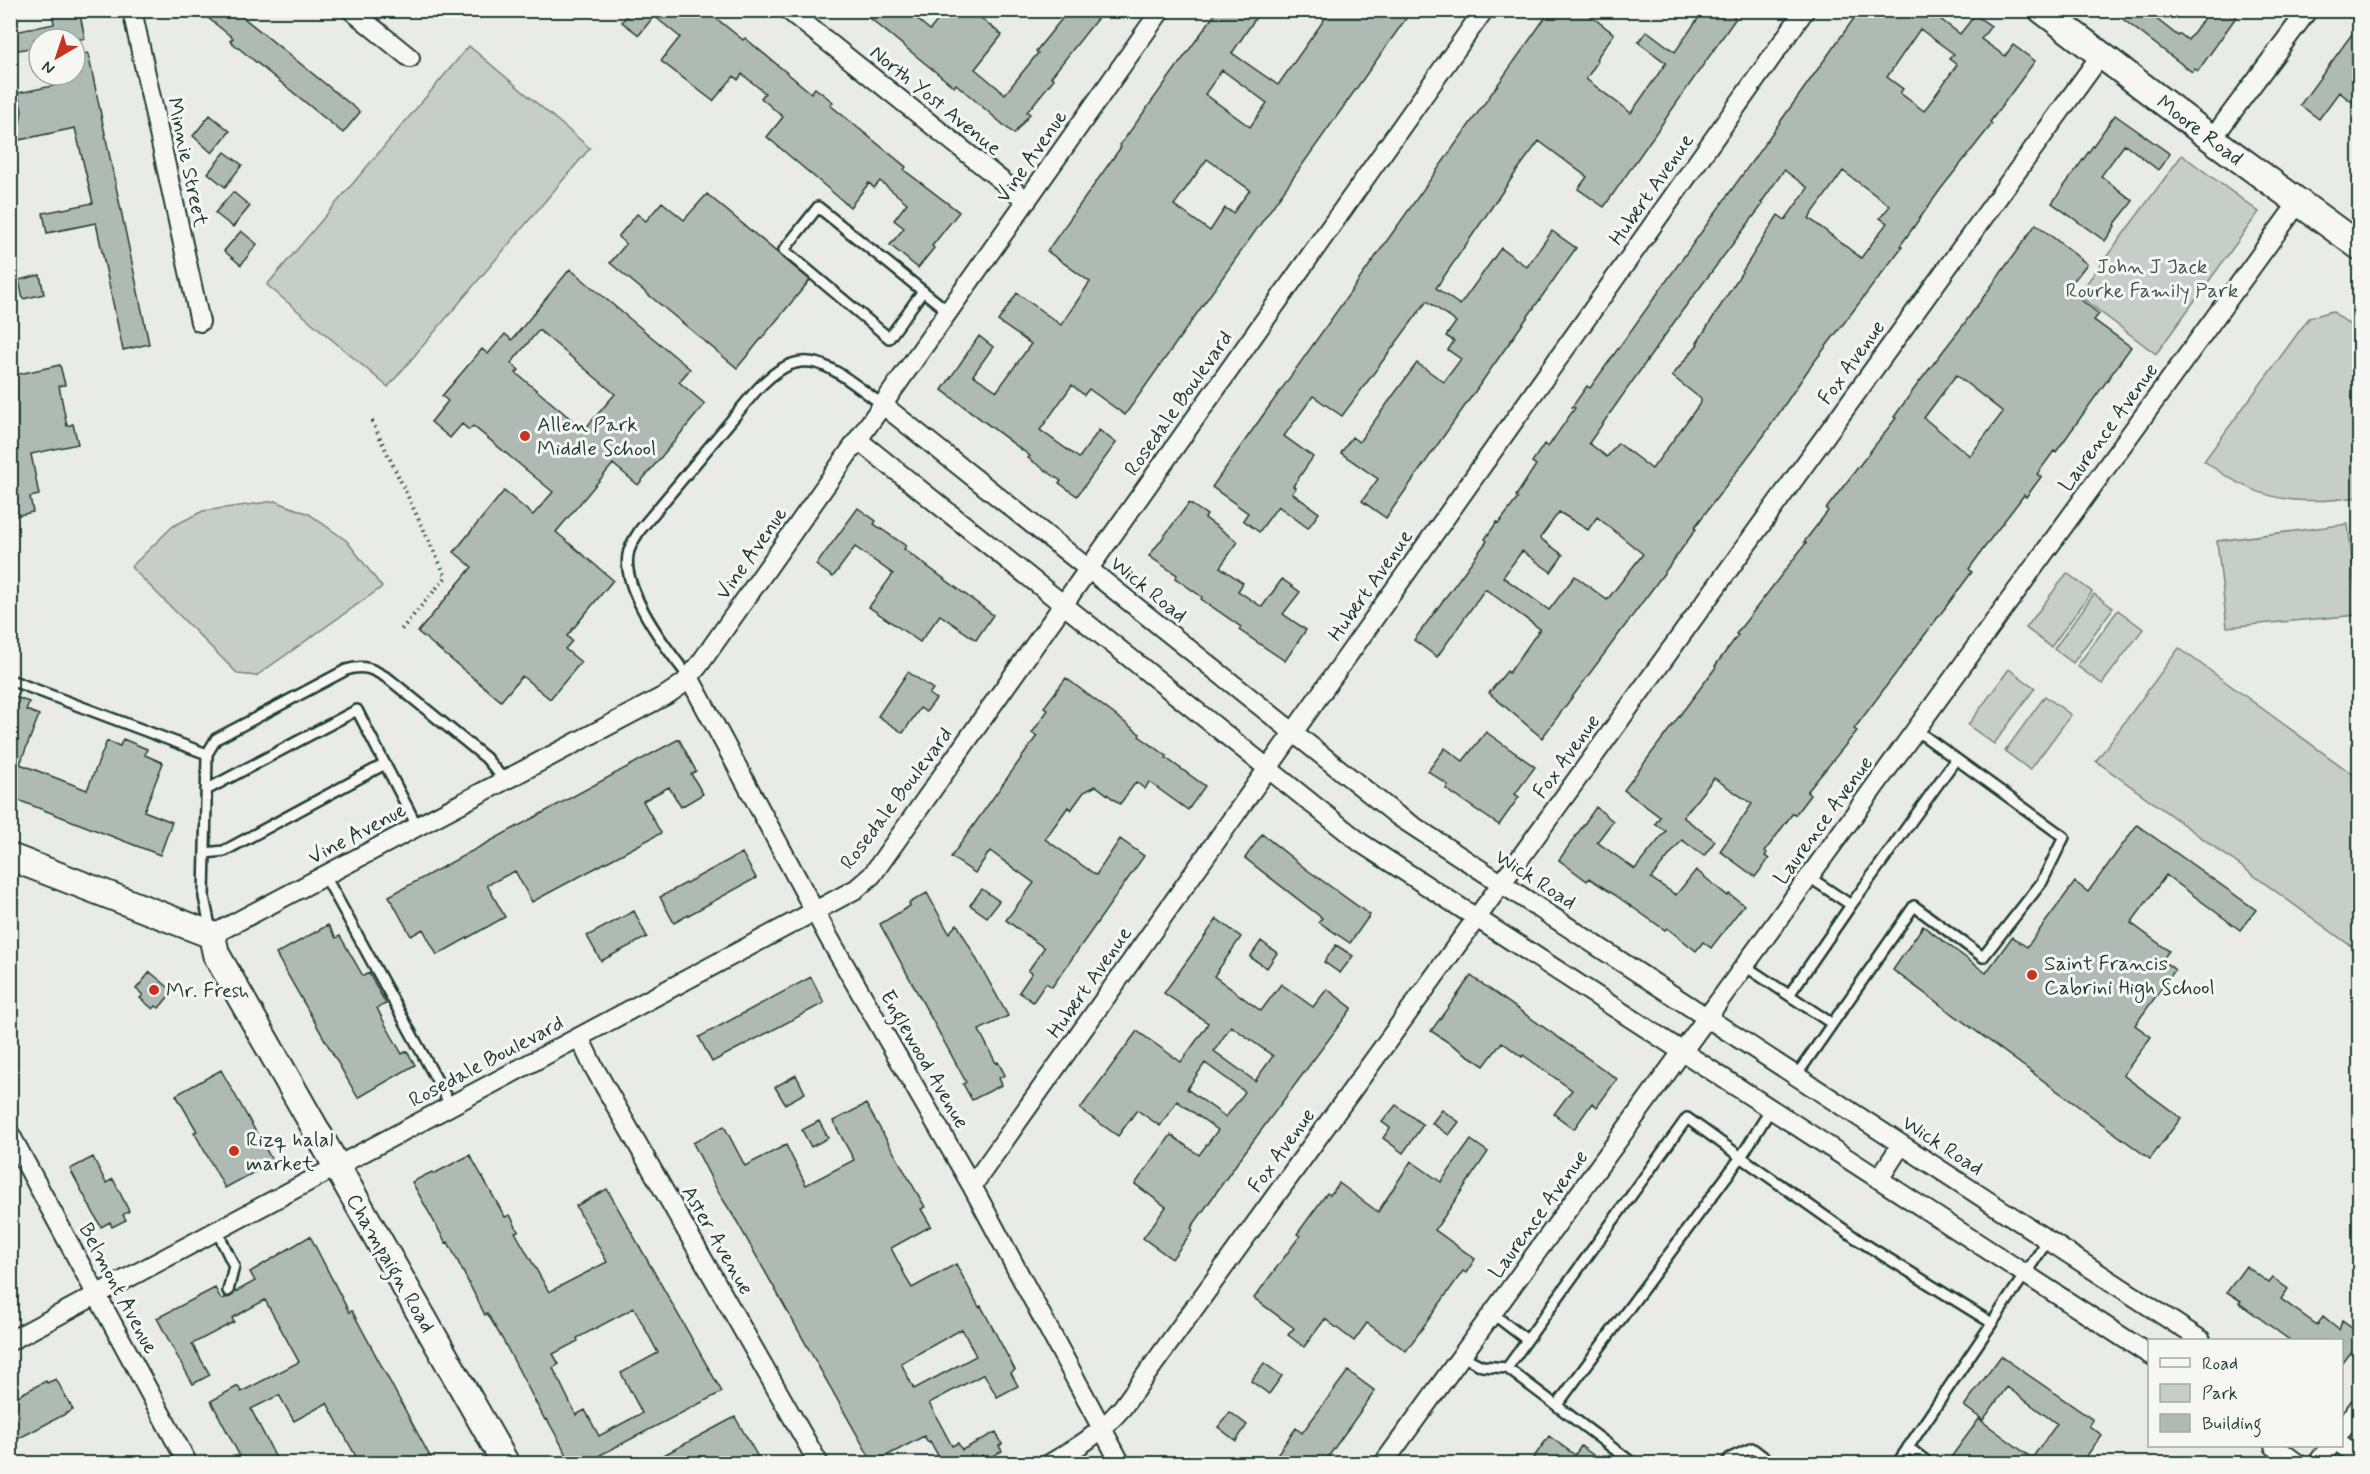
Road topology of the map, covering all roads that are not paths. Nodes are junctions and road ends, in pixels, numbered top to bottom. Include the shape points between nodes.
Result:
1 (132, 10) edge
2 (351, 10) edge
3 (788, 10) edge
4 (1161, 10) edge
5 (1484, 10) edge
6 (1805, 10) edge
7 (2042, 10) edge
8 (2308, 10) edge
9 (2101, 55) junction
10 (410, 58) dead end
11 (2212, 139) junction
12 (1027, 201) junction
13 (2298, 203) junction
14 (2360, 247) edge
15 (923, 291) junction
16 (949, 312) junction
17 (200, 322) dead end
18 (883, 405) junction
19 (858, 440) junction
20 (1088, 569) junction
21 (1063, 604) junction
22 (689, 677) junction
23 (10, 680) edge
24 (1916, 730) junction
25 (1293, 732) junction
26 (207, 754) junction
27 (1956, 759) junction
28 (385, 764) junction
29 (1268, 768) junction
30 (505, 781) junction
31 (206, 790) junction
32 (417, 826) junction
33 (205, 853) junction
34 (10, 857) edge
35 (325, 876) junction
36 (1809, 877) junction
37 (1501, 883) junction
38 (1851, 905) junction
39 (815, 911) junction
40 (1476, 918) junction
41 (212, 935) junction
42 (1745, 966) junction
43 (1789, 995) junction
44 (1707, 1018) junction
45 (1831, 1023) junction
46 (579, 1037) junction
47 (1683, 1051) junction
48 (1796, 1076) junction
49 (451, 1106) junction
50 (1771, 1109) junction
51 (10, 1134) edge
52 (1901, 1144) junction
53 (1741, 1156) junction
54 (337, 1166) junction
55 (1879, 1179) junction
56 (972, 1186) junction
57 (216, 1229) junction
58 (2048, 1240) junction
59 (2025, 1274) junction
60 (228, 1291) dead end
61 (96, 1294) junction
62 (1493, 1314) junction
63 (1992, 1323) junction
64 (2198, 1339) edge
65 (1527, 1340) junction
66 (10, 1341) edge
67 (2148, 1354) edge
68 (1462, 1356) junction
69 (1508, 1368) junction
70 (1557, 1406) junction
71 (2360, 1406) edge
72 (2343, 1429) edge
73 (1102, 1430) junction
74 (2343, 1445) edge
75 (2275, 1447) edge
76 (2329, 1447) edge
77 (1908, 1448) junction
78 (2360, 1458) edge
79 (188, 1464) edge
80 (506, 1464) edge
81 (819, 1464) edge
82 (1048, 1464) edge
83 (1121, 1464) edge
84 (1383, 1464) edge
85 (1634, 1464) edge
86 (1726, 1464) edge
87 (1773, 1464) edge
88 (1897, 1464) edge
89 (1930, 1464) edge
90 (2298, 1464) edge
91 (2317, 1464) edge

1 - 17 street, Minnie Street
2 - 10 street
3 - 12 street, North Yost Avenue
4 - 12 street, Vine Avenue
5 - 20 street, Rosedale Boulevard
6 - 25 street, Hubert Avenue
7 - 9 street, Moore Road
8 - 11 street
9 - 11 street, Moore Road
9 - 37 street, Fox Avenue
11 - 13 street, Moore Road
12 - 16 street, Vine Avenue
13 - 14 street, Moore Road
13 - 24 street, Laurence Avenue
15 - 15 lane via 818,207 784,250 889,338
15 - 16 lane
16 - 18 street, Vine Avenue
18 - 19 street, Vine Avenue
18 - 20 street, Wick Road
18 - 22 lane via 818,363 800,360 782,366 754,393 640,530 628,555 631,584 668,651
19 - 21 street
19 - 22 street, Vine Avenue
20 - 21 street, Rosedale Boulevard
20 - 25 street, Wick Road
21 - 29 street
21 - 39 street, Rosedale Boulevard via 872,875 856,889
22 - 30 street, Vine Avenue via 668,694
22 - 39 street, Englewood Avenue
23 - 26 lane
24 - 27 lane
24 - 36 street, Laurence Avenue
25 - 29 street, Hubert Avenue
25 - 37 street, Wick Road via 1398,816
26 - 30 lane via 216,739 358,666 389,679 486,758
26 - 31 lane
27 - 38 lane
27 - 45 lane via 2064,837 2042,882 1983,957 1914,906
28 - 31 lane via 357,710
28 - 32 lane
28 - 33 lane via 224,851
29 - 40 street via 1361,843
29 - 56 street, Hubert Avenue
30 - 32 street, Vine Avenue
31 - 33 lane
32 - 35 street, Vine Avenue
33 - 41 lane via 204,897
34 - 41 street
35 - 41 street, Vine Avenue
35 - 49 lane
36 - 38 lane
36 - 42 street, Laurence Avenue
37 - 40 street, Fox Avenue
37 - 44 street, Wick Road
38 - 43 lane
39 - 46 street, Rosedale Boulevard
39 - 56 street, Englewood Avenue
40 - 47 street
40 - 73 street, Fox Avenue via 1122,1408
41 - 54 street, Champaign Road via 216,954
42 - 43 lane
42 - 44 street, Laurence Avenue
43 - 45 lane
44 - 47 street, Laurence Avenue
44 - 48 street, Wick Road
45 - 48 lane
46 - 49 street, Rosedale Boulevard
46 - 81 street, Aster Avenue
47 - 50 street
47 - 62 street, Laurence Avenue
48 - 52 street, Wick Road
49 - 54 street, Rosedale Boulevard
50 - 53 lane
50 - 55 street
51 - 61 street, Belmont Avenue
52 - 55 street
52 - 58 street, Wick Road
53 - 63 lane via 1860,1241
53 - 65 lane via 1687,1118
53 - 70 lane
54 - 57 street, Rosedale Boulevard
54 - 80 street, Champaign Road
55 - 59 street
56 - 73 street, Englewood Avenue
57 - 60 lane via 234,1266
57 - 61 street, Rosedale Boulevard
58 - 59 lane
58 - 64 street, Wick Road
59 - 63 lane
59 - 67 street
61 - 66 street, Rosedale Boulevard
61 - 79 street, Belmont Avenue
62 - 65 lane
62 - 68 street, Laurence Avenue
63 - 77 lane
65 - 69 lane
68 - 69 lane via 1482,1366
68 - 84 street, Laurence Avenue
69 - 70 lane
70 - 85 lane
71 - 72 street
73 - 82 street, Fox Avenue
73 - 83 street, Englewood Avenue
74 - 78 street
75 - 90 street
76 - 91 street
77 - 88 lane
77 - 89 lane
86 - 87 lane via 1730,1458 1752,1448

